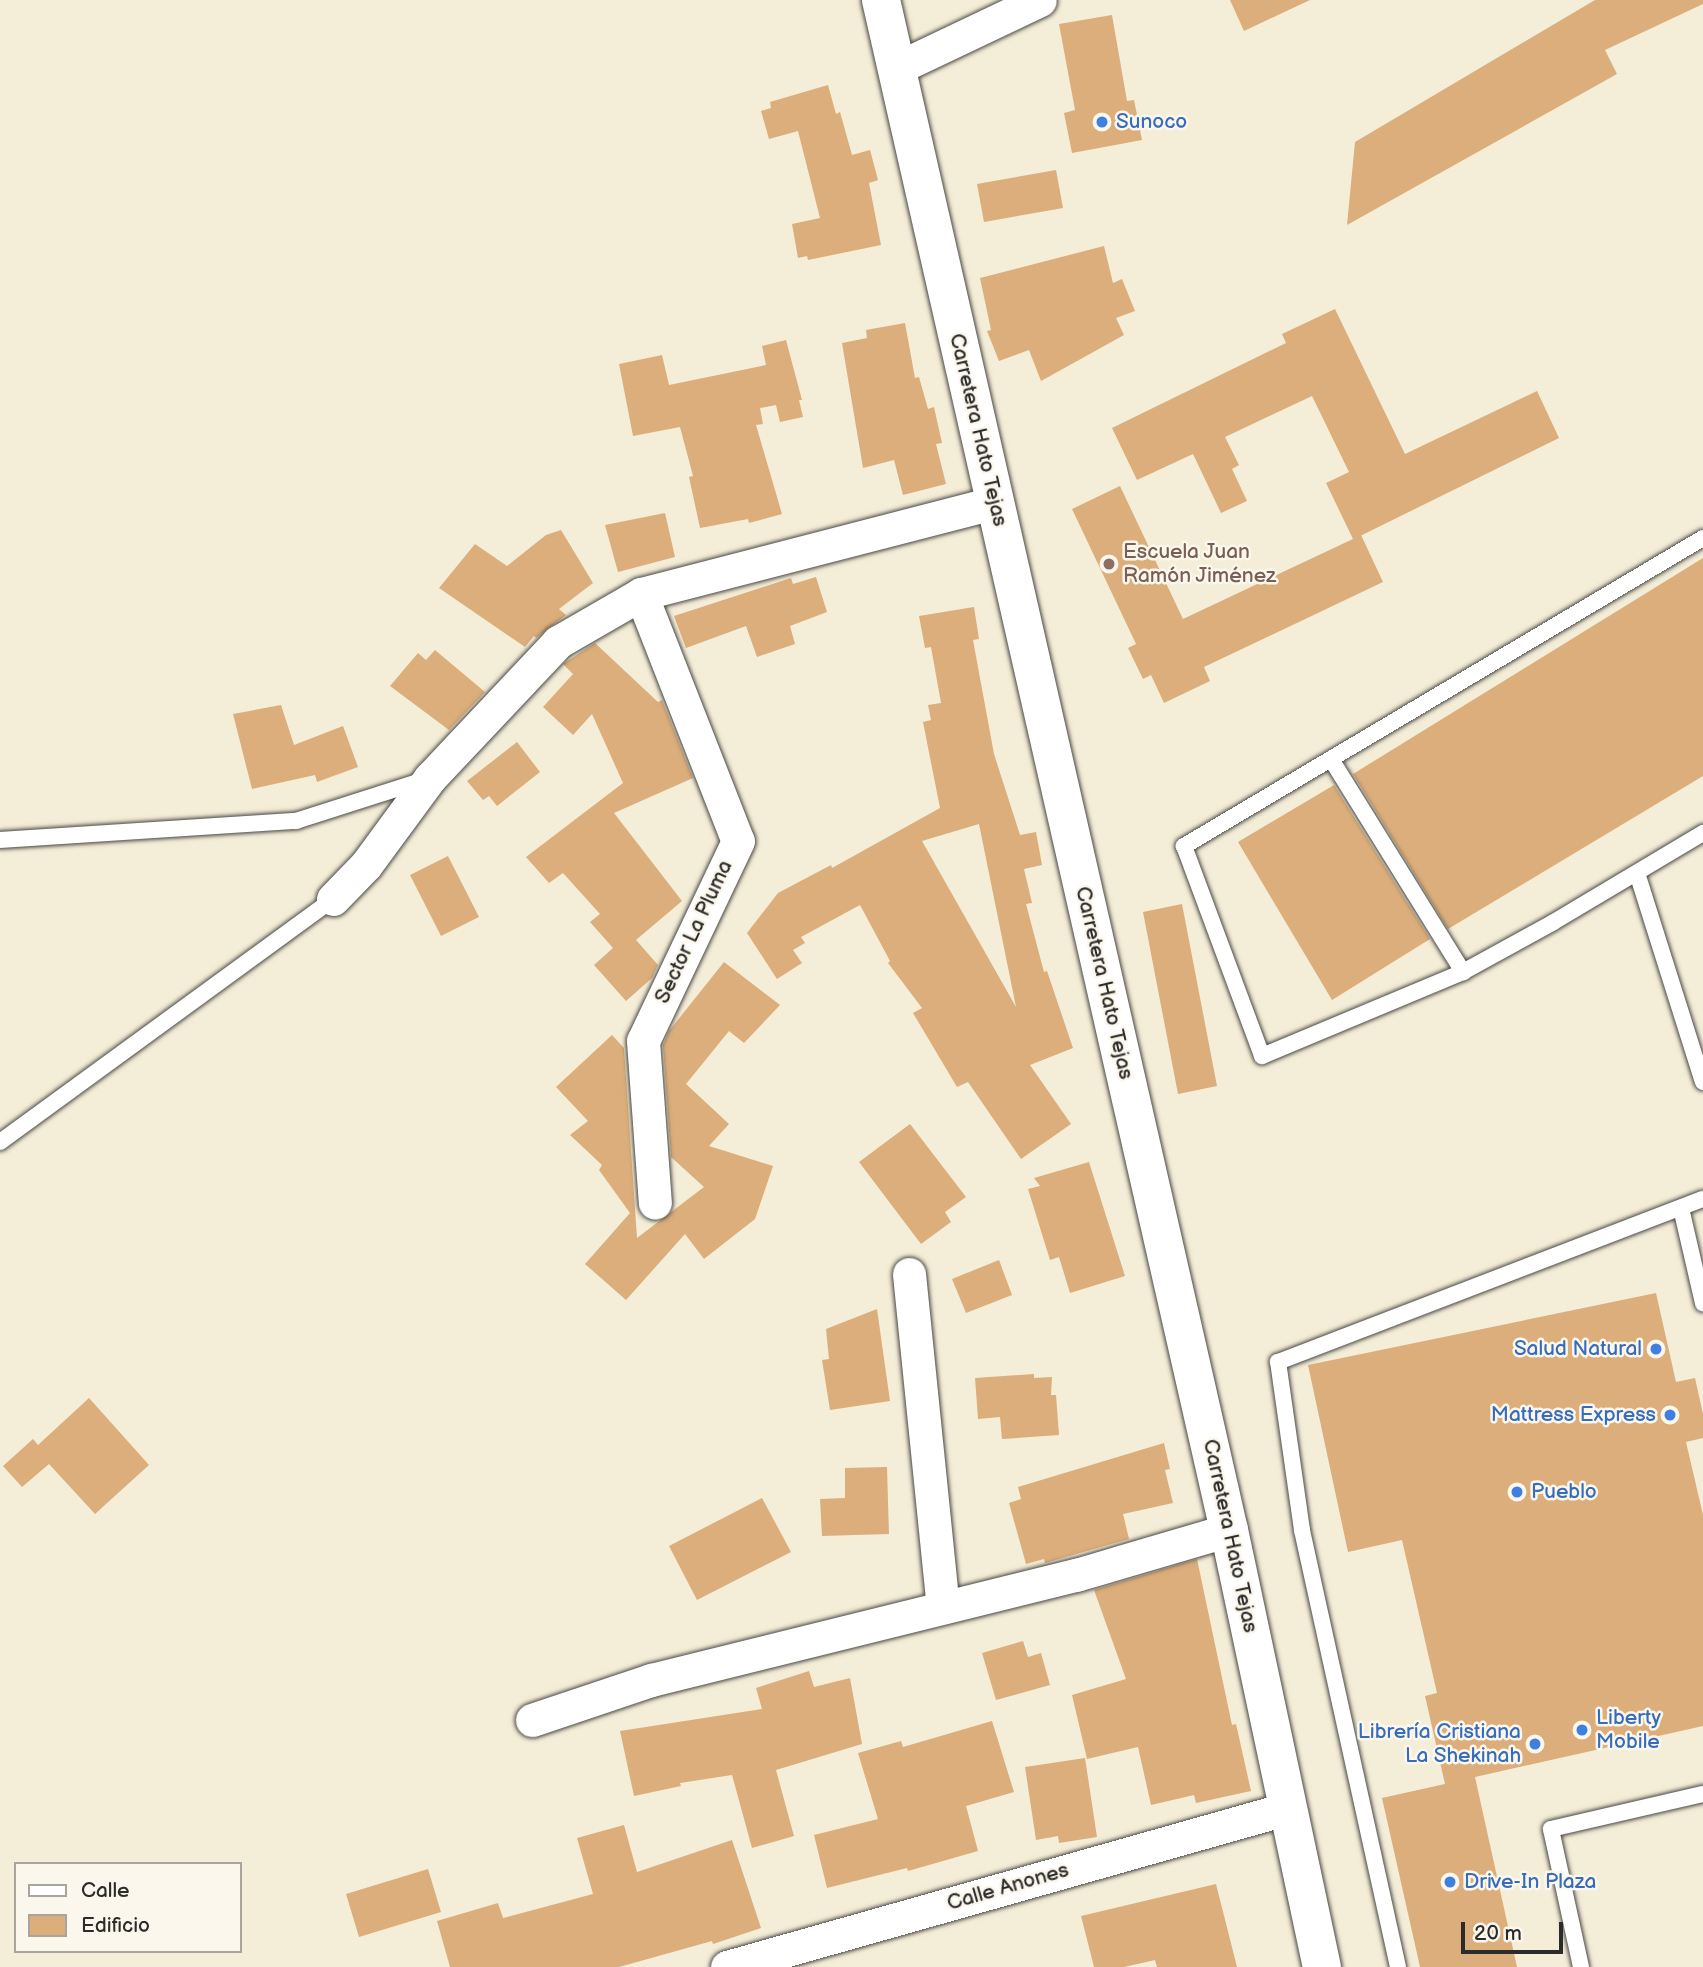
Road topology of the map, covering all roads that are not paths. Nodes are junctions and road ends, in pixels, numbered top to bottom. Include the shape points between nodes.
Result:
1 (881, 0) edge
2 (1040, 0) edge
3 (897, 68) junction
4 (994, 503) junction
5 (1703, 538) edge
6 (641, 594) junction
7 (1331, 759) junction
8 (430, 778) junction
9 (1703, 833) edge
10 (0, 840) edge
11 (1637, 873) junction
12 (333, 899) joint
13 (1463, 972) junction
14 (1703, 1082) edge
15 (0, 1142) edge
16 (1703, 1199) edge
17 (655, 1203) dead end
18 (1681, 1208) junction
19 (909, 1274) dead end
20 (1703, 1303) edge
21 (1229, 1530) junction
22 (943, 1606) junction
23 (532, 1720) dead end
24 (1703, 1794) edge
25 (1289, 1808) junction
26 (727, 1967) edge
27 (1322, 1967) edge
28 (1398, 1967) edge
29 (1581, 1967) edge

1 - 3 street, Carretera Hato Tejas
2 - 3 street
3 - 4 street, Carretera Hato Tejas
4 - 6 street
4 - 21 street, Carretera Hato Tejas
5 - 7 lane
6 - 8 street via 558,642
6 - 17 street, Sector La Pluma via 738,841 643,1041
7 - 13 lane
7 - 13 lane via 1184,846 1262,1056
8 - 10 lane via 296,821
8 - 12 street via 366,864
9 - 11 lane
11 - 13 lane
11 - 14 lane
12 - 15 lane
16 - 18 lane
18 - 20 lane
18 - 28 lane via 1278,1362 1302,1530
19 - 22 street
21 - 22 street via 1076,1575
21 - 25 street, Carretera Hato Tejas
22 - 23 street via 652,1680
24 - 29 lane via 1551,1829
25 - 26 street, Calle Anones
25 - 27 street, Carretera Hato Tejas

